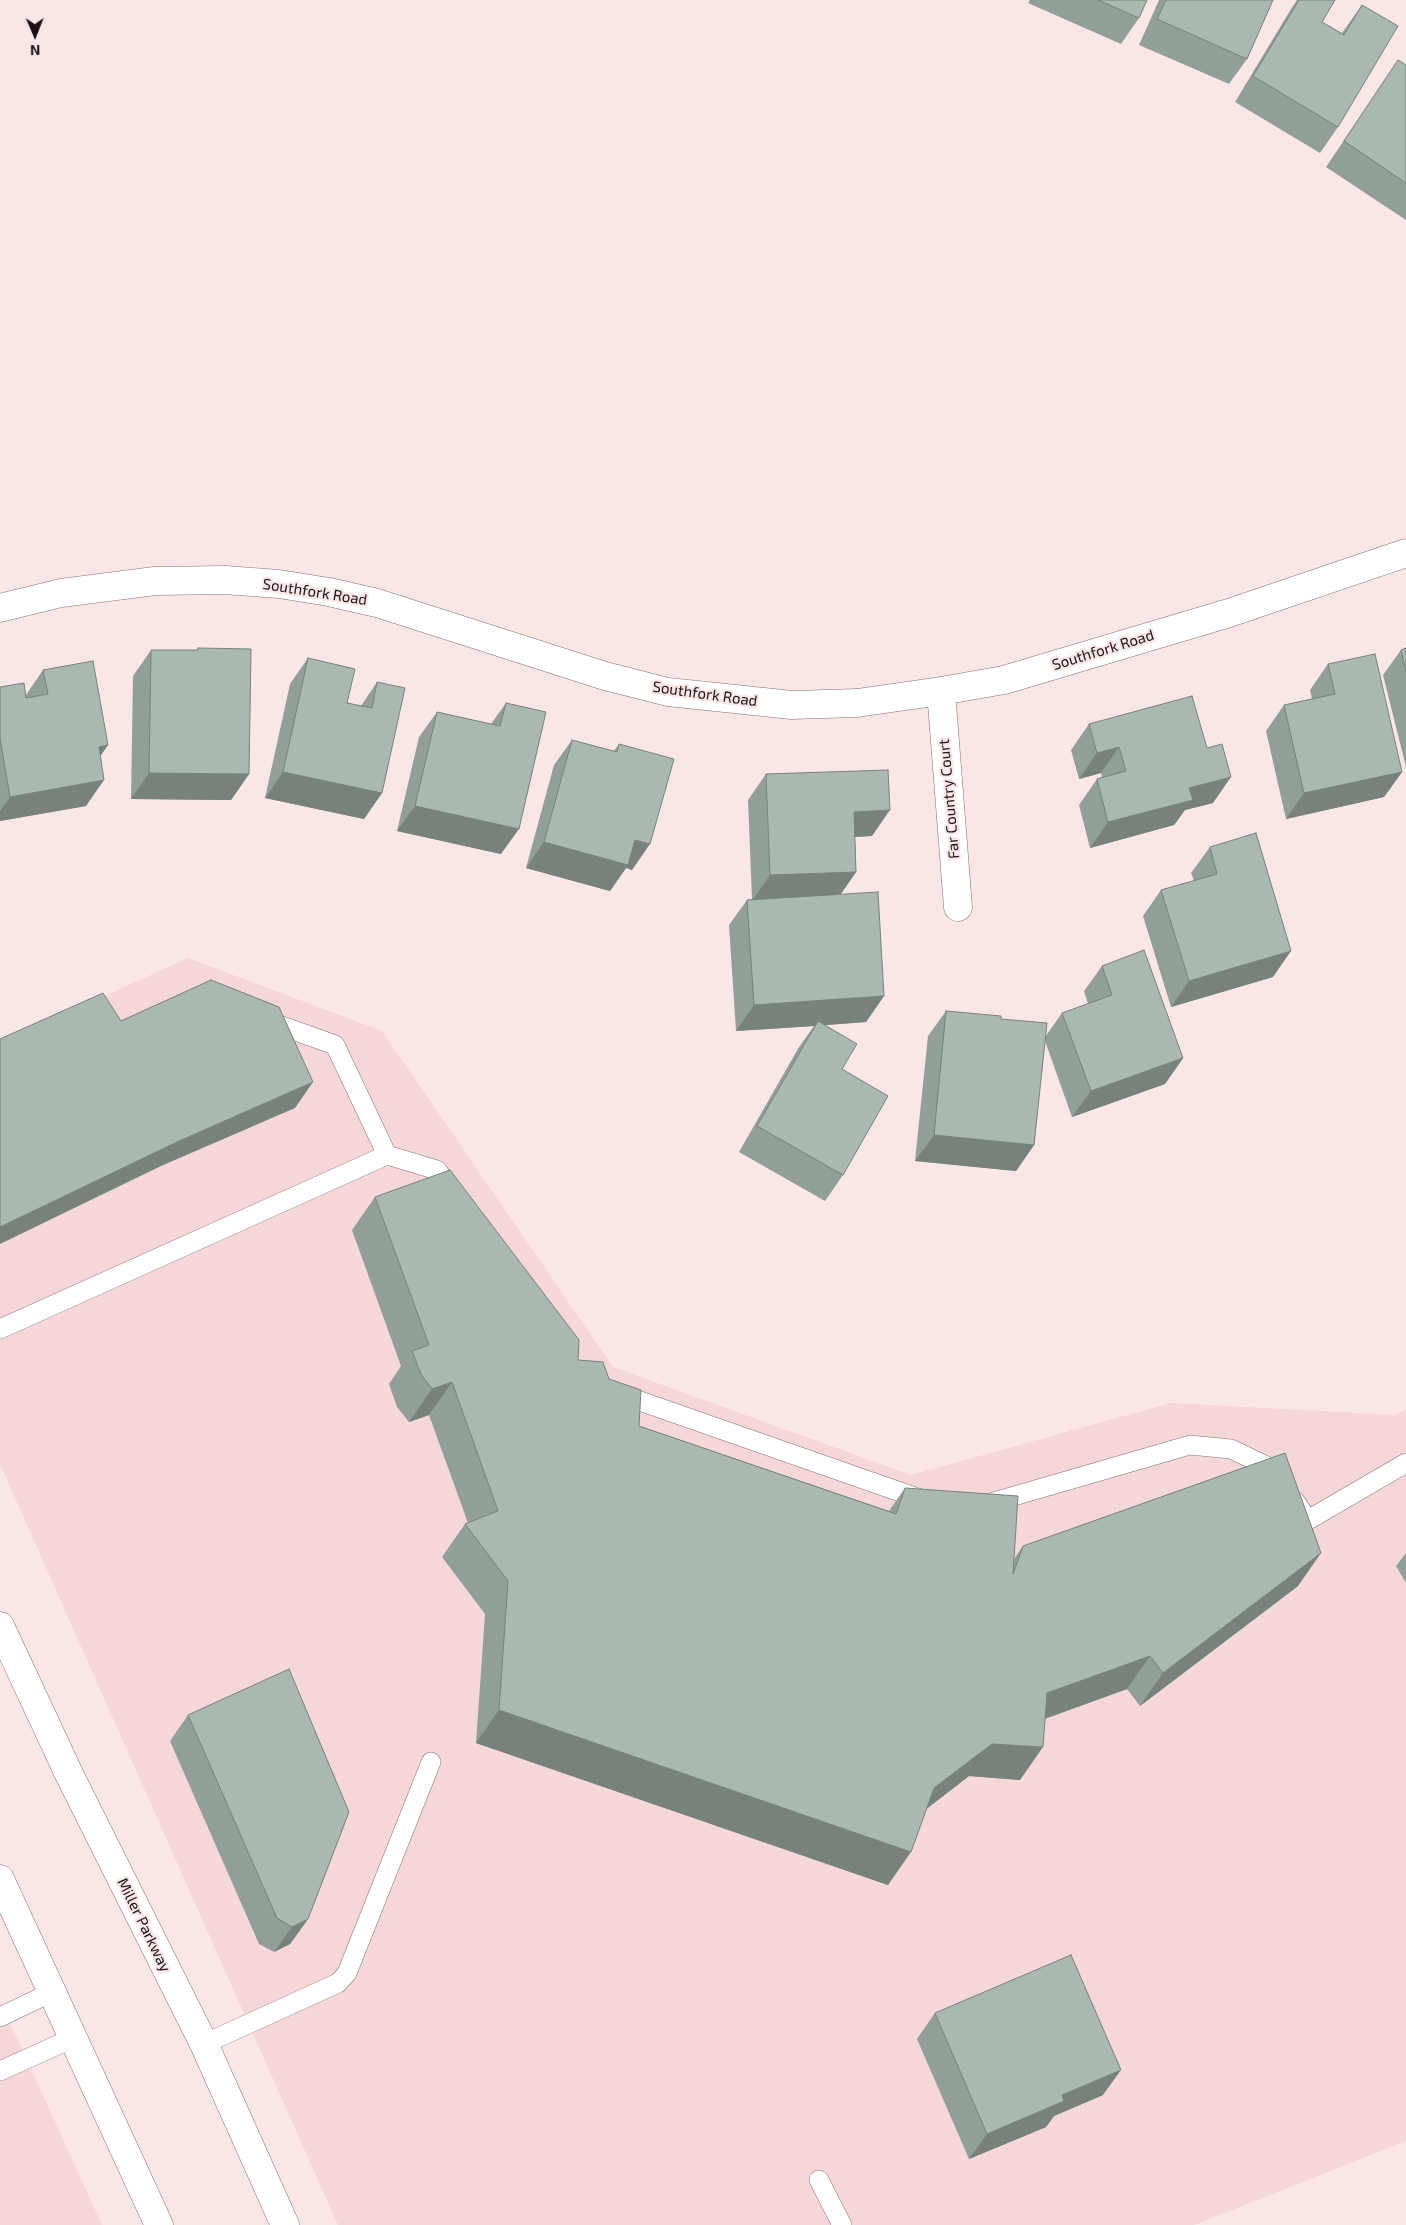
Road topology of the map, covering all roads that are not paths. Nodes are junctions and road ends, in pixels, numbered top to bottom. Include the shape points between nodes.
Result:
1 (1406, 553) edge
2 (0, 608) edge
3 (941, 692) junction
4 (958, 907) dead end
5 (246, 1014) edge
6 (387, 1155) junction
7 (466, 1209) edge
8 (0, 1329) edge
9 (600, 1388) edge
10 (1406, 1463) edge
11 (939, 1506) edge
12 (976, 1507) edge
13 (0, 1626) edge
14 (431, 1762) dead end
15 (0, 1879) edge
16 (52, 1992) junction
17 (0, 2017) edge
18 (73, 2038) junction
19 (204, 2044) junction
20 (0, 2071) edge
21 (819, 2180) dead end
22 (159, 2225) edge
23 (285, 2225) edge
24 (842, 2225) edge

1 - 3 street, Southfork Road via 1211,618 1004,680
2 - 3 street, Southfork Road via 61,593 155,581 225,580 280,584 376,603 605,676 668,692 792,705 857,703
3 - 4 street, Far Country Court
5 - 6 lane via 335,1045
6 - 7 lane via 436,1170
6 - 8 lane
9 - 11 lane
10 - 12 lane via 1308,1520 1273,1469 1231,1449 1190,1444
13 - 19 street, Miller Parkway
14 - 19 lane via 347,1973 338,1983
15 - 16 street
16 - 17 lane
16 - 18 street
18 - 20 lane
18 - 22 street
19 - 23 street, Miller Parkway
21 - 24 lane

